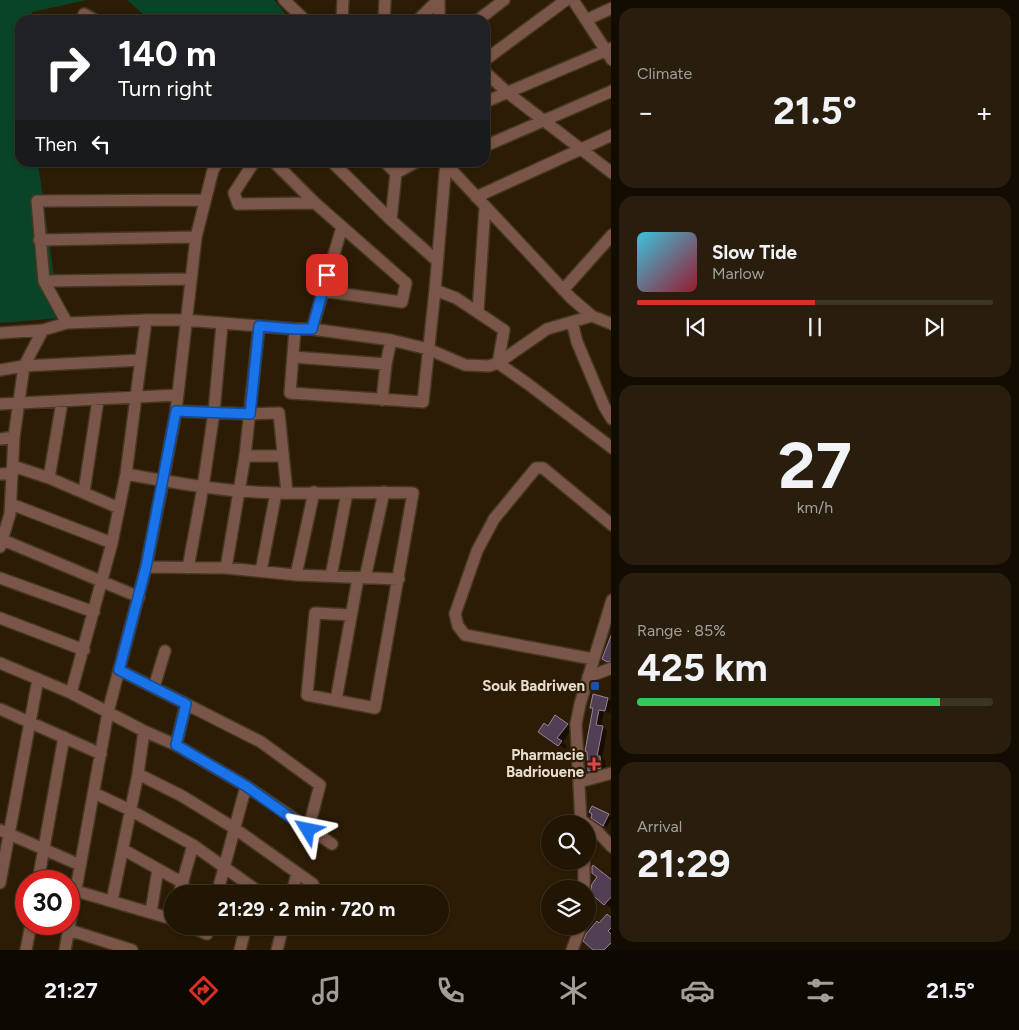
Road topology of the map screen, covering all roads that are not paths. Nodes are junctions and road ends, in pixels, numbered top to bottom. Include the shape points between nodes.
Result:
1 (284, 0) edge
2 (343, 0) edge
3 (385, 0) edge
4 (438, 0) edge
5 (504, 0) edge
6 (566, 0) edge
7 (573, 0) edge
8 (611, 8) edge
9 (300, 15) edge
10 (342, 15) edge
11 (384, 15) edge
12 (423, 15) edge
13 (439, 15) edge
14 (484, 15) edge
15 (586, 20) junction
16 (609, 53) edge
17 (490, 56) edge
18 (490, 77) edge
19 (611, 91) edge
20 (508, 93) junction
21 (490, 100) edge
22 (546, 120) junction
23 (611, 135) edge
24 (490, 144) edge
25 (581, 148) junction
26 (215, 167) edge
27 (251, 167) edge
28 (279, 167) edge
29 (337, 167) edge
30 (390, 167) edge
31 (407, 167) edge
32 (445, 167) edge
33 (449, 167) edge
34 (611, 172) edge
35 (396, 173) junction
36 (476, 198) junction
37 (204, 200) junction
38 (315, 203) junction
39 (485, 207) junction
40 (391, 220) junction
41 (342, 227) junction
42 (611, 236) edge
43 (196, 237) junction
44 (39, 240) junction
45 (436, 260) junction
46 (192, 279) junction
47 (44, 281) junction
48 (435, 290) junction
49 (563, 290) junction
50 (322, 291) junction
51 (478, 312) junction
52 (592, 316) junction
53 (146, 320) junction
54 (186, 320) junction
55 (67, 322) junction
56 (572, 322) junction
57 (222, 324) junction
58 (611, 324) edge
59 (259, 326) junction
60 (295, 329) junction
61 (312, 329) junction
62 (43, 330) junction
63 (0, 333) edge
64 (391, 340) junction
65 (428, 349) junction
66 (293, 357) junction
67 (141, 360) junction
68 (498, 363) junction
69 (386, 364) junction
70 (24, 366) junction
71 (0, 370) edge
72 (176, 395) junction
73 (137, 398) junction
74 (98, 400) junction
75 (382, 400) junction
76 (62, 402) junction
77 (18, 403) junction
78 (0, 404) edge
79 (176, 411) junction
80 (214, 412) junction
81 (250, 414) junction
82 (611, 416) edge
83 (14, 438) junction
84 (0, 439) edge
85 (611, 447) edge
86 (245, 456) junction
87 (283, 456) junction
88 (13, 470) junction
89 (0, 474) edge
90 (126, 474) junction
91 (49, 478) junction
92 (163, 481) junction
93 (203, 487) junction
94 (240, 491) junction
95 (84, 492) junction
96 (314, 492) junction
97 (384, 492) junction
98 (281, 493) junction
99 (347, 493) junction
100 (119, 508) junction
101 (7, 511) edge
102 (611, 524) edge
103 (2, 543) edge
104 (112, 543) junction
105 (146, 567) junction
106 (188, 568) junction
107 (226, 568) junction
108 (261, 572) junction
109 (296, 575) junction
110 (331, 576) junction
111 (0, 578) edge
112 (362, 578) junction
113 (399, 579) junction
114 (103, 581) junction
115 (139, 598) junction
116 (611, 603) edge
117 (94, 612) junction
118 (351, 614) junction
119 (0, 618) edge
120 (84, 650) junction
121 (165, 651) dead end
122 (593, 659) junction
123 (0, 663) edge
124 (611, 668) edge
125 (119, 670) junction
126 (588, 677) junction
127 (38, 679) junction
128 (154, 687) junction
129 (71, 693) junction
130 (336, 700) junction
131 (186, 704) junction
132 (0, 709) edge
133 (108, 712) junction
134 (30, 722) junction
135 (144, 731) junction
136 (64, 737) junction
137 (176, 745) junction
138 (101, 754) junction
139 (138, 774) junction
140 (609, 776) edge
141 (579, 782) junction
142 (246, 786) junction
143 (94, 793) junction
144 (130, 810) junction
145 (581, 815) edge
146 (234, 828) junction
147 (308, 830) junction
148 (596, 830) edge
149 (4, 832) edge
150 (332, 844) dead end
151 (193, 845) junction
152 (611, 846) edge
153 (44, 848) junction
154 (124, 850) junction
155 (80, 865) junction
156 (224, 867) junction
157 (40, 870) edge
158 (79, 870) edge
159 (158, 870) junction
160 (297, 873) junction
161 (0, 883) edge
162 (313, 884) dead end
163 (177, 885) edge
164 (182, 885) edge
165 (219, 885) edge
166 (248, 885) edge
167 (294, 885) edge
168 (80, 891) edge
169 (112, 901) junction
170 (151, 912) junction
171 (164, 916) edge
172 (29, 935) edge
173 (68, 935) edge
174 (80, 935) edge
175 (244, 935) edge
176 (281, 935) edge
177 (578, 935) edge
178 (106, 946) edge
179 (26, 950) edge
180 (65, 950) edge
181 (132, 950) edge
182 (240, 950) edge
183 (277, 950) edge
184 (572, 950) edge

1 - 9 street
2 - 10 street
3 - 11 street
4 - 12 street
4 - 13 street
5 - 14 street
6 - 17 street
7 - 15 street
8 - 15 street
15 - 16 street
16 - 20 street
18 - 20 street
19 - 22 street
20 - 21 street
20 - 22 street
22 - 24 street
22 - 25 street
23 - 25 street
25 - 34 street
25 - 36 street
26 - 37 street
27 - 38 street via 234,193 238,204
28 - 38 street
29 - 40 street
30 - 35 street
31 - 35 street
32 - 45 street
33 - 36 street
35 - 40 street
36 - 39 street
37 - 43 street
37 - 44 street via 37,201
38 - 41 street
39 - 49 street
39 - 51 street
40 - 45 street
41 - 50 street
41 - 50 street via 406,283 402,302
42 - 49 street
43 - 44 street
43 - 46 street
44 - 47 street
45 - 48 street
46 - 47 street
46 - 54 street
47 - 55 street
48 - 51 street
48 - 65 street
49 - 52 street
50 - 61 street
51 - 68 street via 504,330
52 - 56 street
52 - 58 street
53 - 54 street
53 - 55 street
53 - 67 street
54 - 57 street
54 - 72 street
55 - 62 street
56 - 68 street via 547,329
56 - 82 street
57 - 59 street
57 - 80 street
59 - 60 street
59 - 81 street
60 - 61 street
60 - 66 street
61 - 64 street
62 - 63 street
62 - 70 street
64 - 65 street
64 - 69 street
65 - 68 street via 465,365
65 - 75 street via 423,402
66 - 69 street
66 - 75 street via 290,393
67 - 70 street
67 - 73 street
68 - 85 street
69 - 75 street
70 - 71 street
70 - 77 street
72 - 73 street
72 - 79 street
73 - 74 street
73 - 90 street
74 - 76 street
74 - 95 street
76 - 77 street
76 - 91 street
77 - 78 street
77 - 83 street
79 - 80 street
79 - 92 street
80 - 81 street
80 - 93 street
81 - 86 street
81 - 87 street via 279,413
83 - 84 street
83 - 88 street
86 - 87 street
86 - 94 street
87 - 98 street
88 - 89 street
88 - 91 street
88 - 101 street
90 - 92 street
90 - 100 street
91 - 95 street
92 - 93 street
92 - 105 street
93 - 94 street
93 - 106 street
94 - 98 street
94 - 107 street
95 - 100 street
96 - 98 street
96 - 99 street
96 - 109 street
97 - 99 street
97 - 112 street
97 - 113 street via 413,493
98 - 108 street
99 - 110 street
100 - 104 street
101 - 103 street
101 - 104 street
102 - 122 street via 543,468 536,468 494,519 477,551 454,614 465,635
103 - 114 street
104 - 114 street
105 - 106 street
105 - 115 street
106 - 107 street
107 - 108 street
108 - 109 street
109 - 110 street
110 - 112 street
111 - 117 street
112 - 113 street
112 - 118 street
113 - 130 street via 375,708
114 - 115 street
114 - 117 street
115 - 125 street
116 - 122 street
117 - 120 street
118 - 130 street
118 - 130 street via 314,613 307,695
119 - 120 street
120 - 129 street
121 - 128 street
122 - 126 street
123 - 127 street
124 - 126 street
125 - 128 street
125 - 133 street
126 - 141 street via 576,724
127 - 129 street
127 - 134 street
128 - 131 street
129 - 133 street
131 - 137 street
131 - 147 street via 261,742 320,785
132 - 134 street
133 - 135 street
133 - 138 street
134 - 136 street
134 - 149 street
135 - 137 street
135 - 139 street
136 - 138 street
136 - 153 street
137 - 142 street
138 - 143 street
139 - 144 street
139 - 146 street
140 - 141 street
141 - 145 street
142 - 146 street
142 - 147 street
143 - 144 street
143 - 155 street
144 - 151 street
144 - 154 street
146 - 156 street
146 - 160 street
147 - 150 street
148 - 152 street
149 - 153 street
149 - 161 street
151 - 156 street
151 - 164 street
153 - 155 street
153 - 157 street
154 - 159 street
154 - 169 street
155 - 158 street
156 - 165 street
156 - 166 street
159 - 163 street
159 - 170 street
160 - 162 street
160 - 167 street
168 - 169 street
169 - 170 street
170 - 171 street
172 - 179 street
173 - 180 street
174 - 178 street
175 - 182 street
176 - 183 street
177 - 184 street
178 - 181 street

